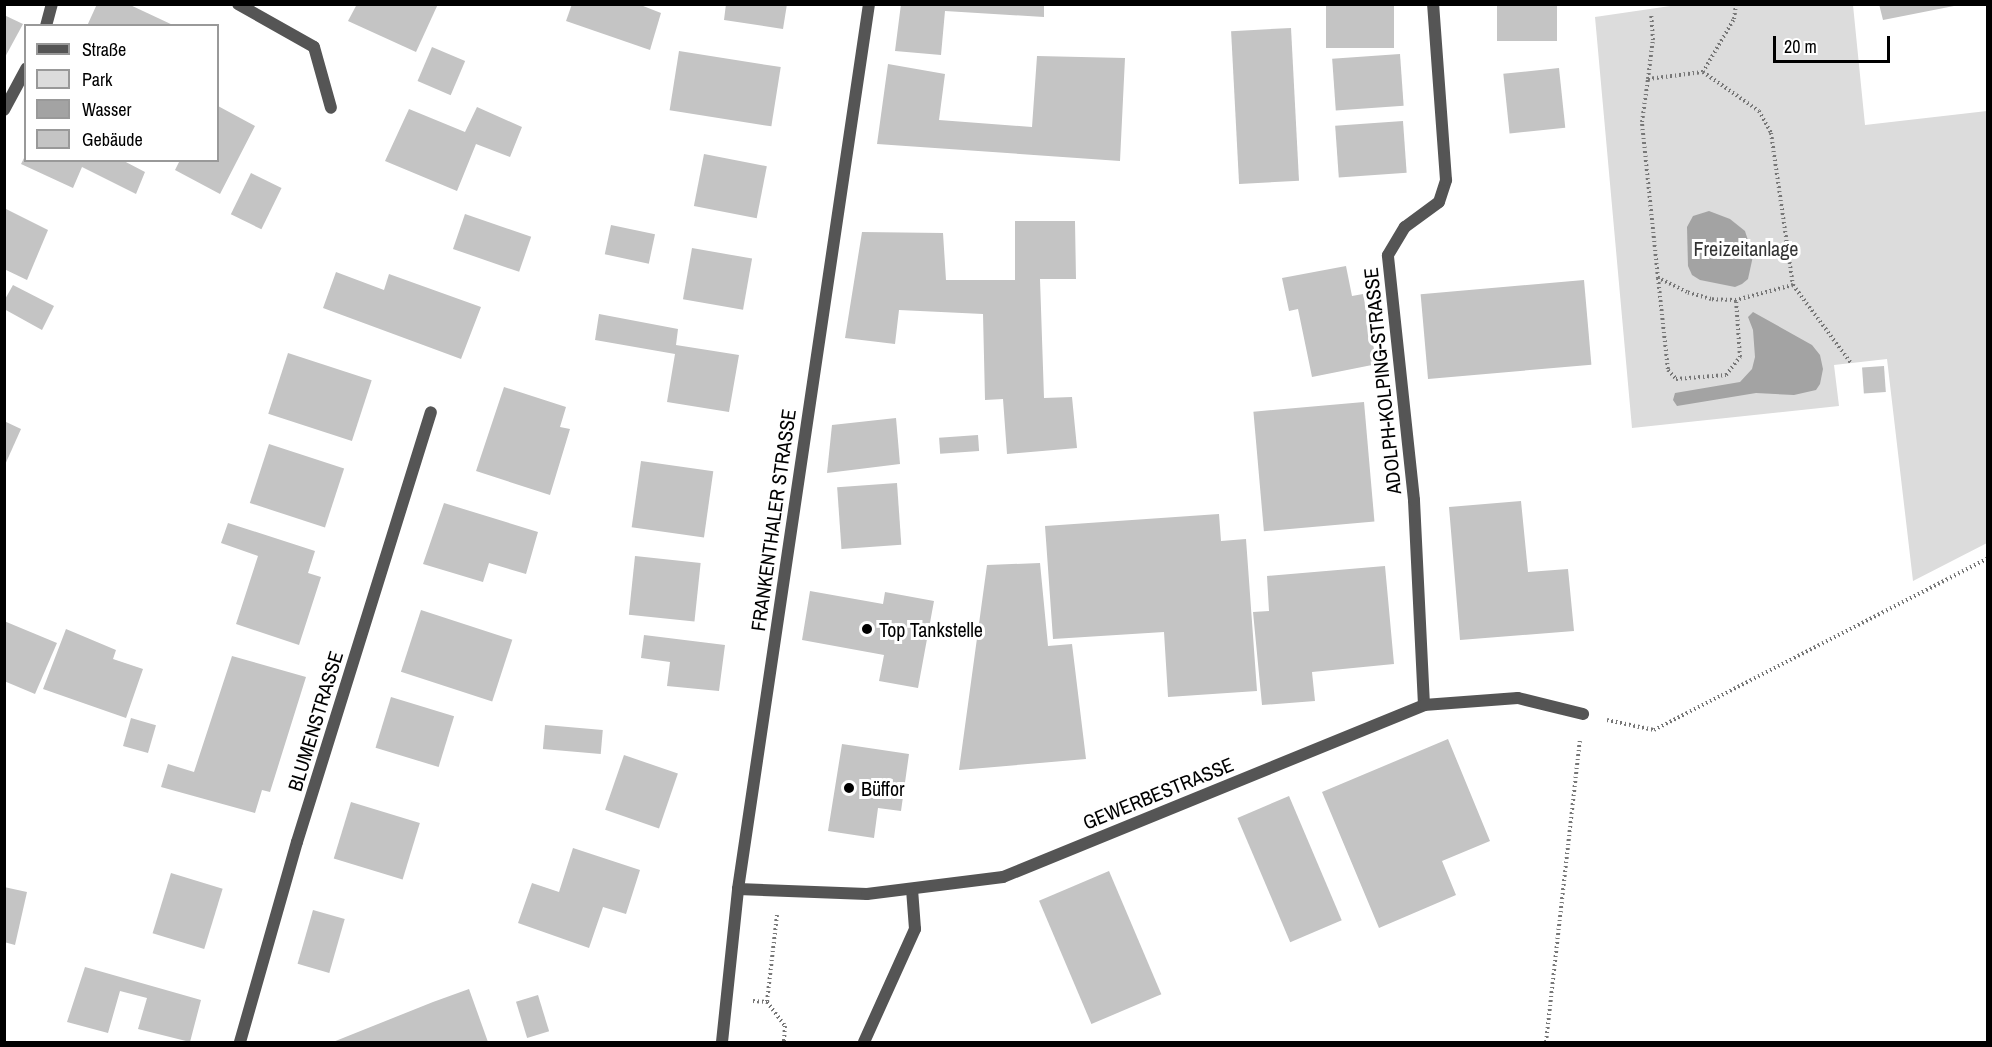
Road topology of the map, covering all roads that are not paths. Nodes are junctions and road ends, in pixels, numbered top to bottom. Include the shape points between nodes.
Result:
1 (52, 4) edge
2 (238, 4) edge
3 (869, 4) edge
4 (1433, 4) edge
5 (47, 24) edge
6 (24, 73) edge
7 (332, 108) dead end
8 (4, 110) edge
9 (431, 412) dead end
10 (1425, 705) junction
11 (1583, 714) road end
12 (738, 889) junction
13 (912, 889) junction
14 (240, 1042) edge
15 (722, 1042) edge
16 (864, 1042) edge

1 - 5 street
2 - 7 street via 314,47
3 - 12 street, FRANKENTHALER STRASSE
4 - 10 street, ADOLPH-KOLPING-STRASSE via 1446,180 1439,202 1405,227 1388,255 1414,500
6 - 8 street
9 - 14 street, BLUMENSTRASSE via 297,842
10 - 11 street, GEWERBESTRASSE via 1518,698
10 - 13 street, GEWERBESTRASSE via 1003,877
12 - 13 street, GEWERBESTRASSE via 867,894
12 - 15 street, FRANKENTHALER STRASSE
13 - 16 street via 915,929

